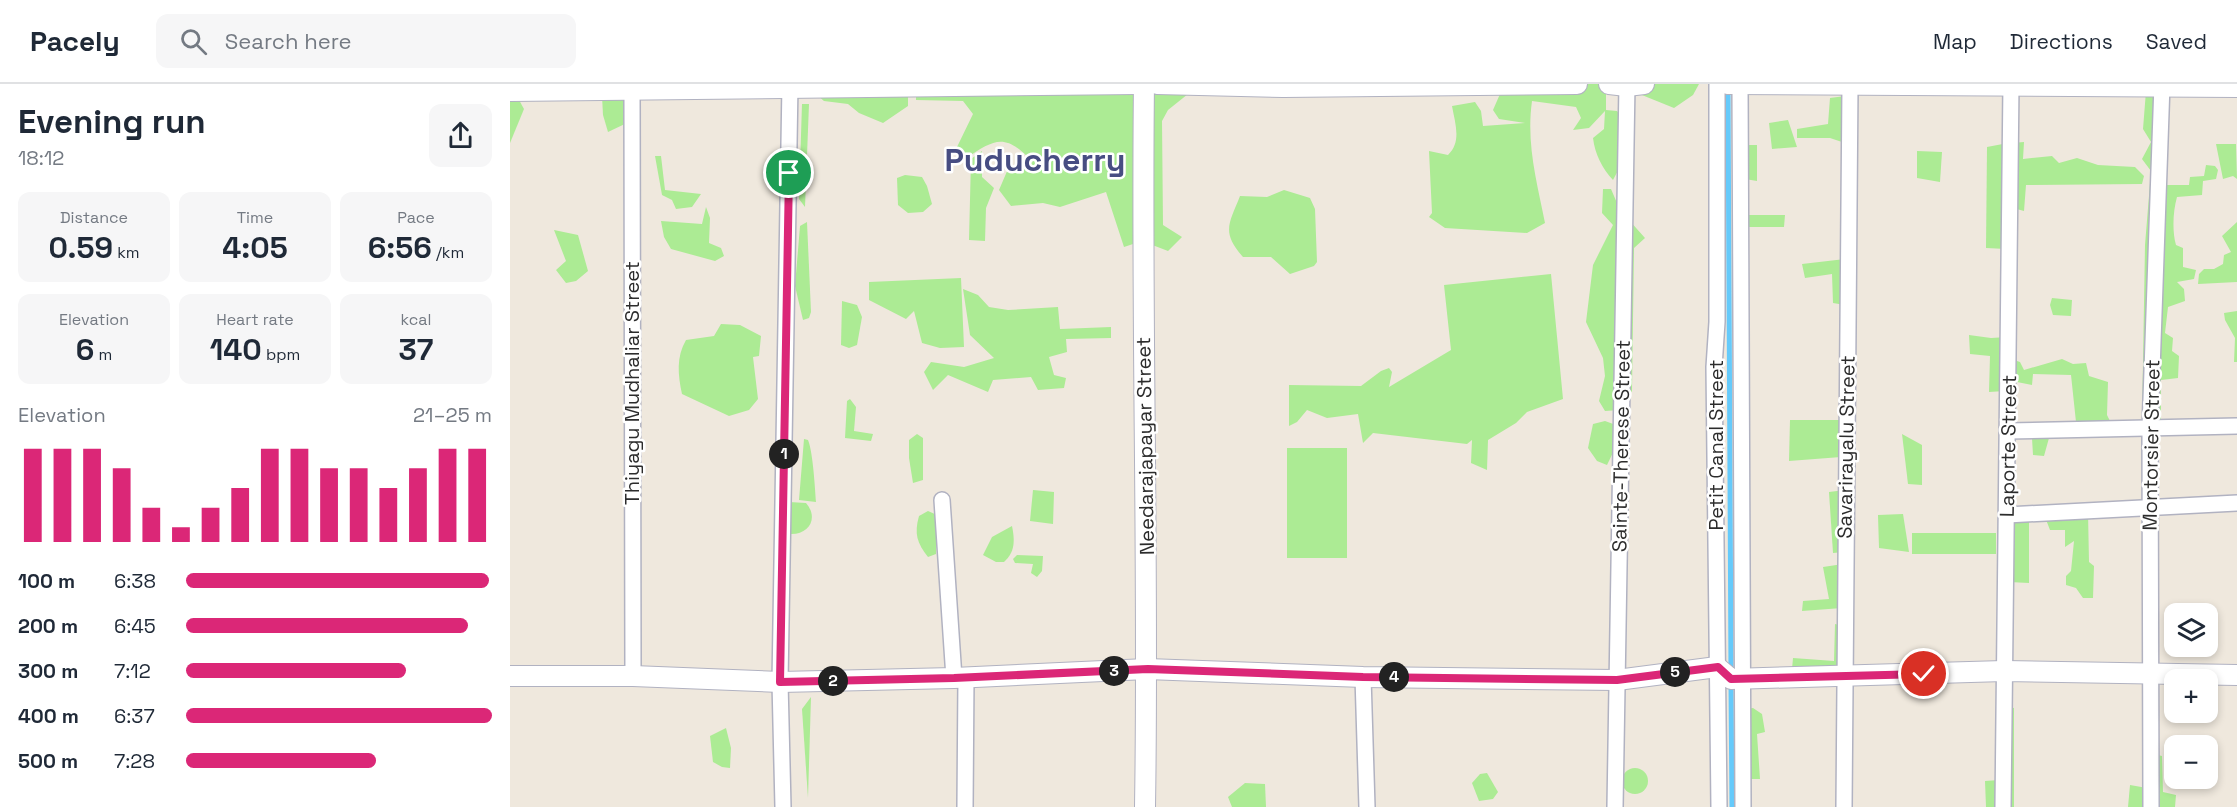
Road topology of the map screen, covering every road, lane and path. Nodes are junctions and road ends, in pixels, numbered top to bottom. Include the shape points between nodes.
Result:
1 (1137, 84) edge
2 (1144, 84) edge
3 (1157, 84) edge
4 (1577, 84) edge
5 (1718, 84) edge
6 (1375, 85) edge
7 (1626, 85) edge
8 (1736, 85) edge
9 (790, 86) edge
10 (1850, 86) junction
11 (2011, 86) edge
12 (2162, 86) edge
13 (2237, 87) edge
14 (632, 90) junction
15 (510, 91) edge
16 (2237, 426) edge
17 (2150, 428) junction
18 (2008, 431) junction
19 (942, 500) dead end
20 (2237, 503) edge
21 (2150, 506) junction
22 (2007, 514) junction
23 (1718, 667) junction
24 (1148, 669) junction
25 (2004, 671) junction
26 (2150, 673) junction
27 (2237, 675) edge
28 (510, 676) edge
29 (633, 676) junction
30 (1363, 677) junction
31 (1844, 677) junction
32 (960, 678) junction
33 (1743, 679) junction
34 (1617, 680) junction
35 (780, 682) junction
36 (783, 807) edge
37 (965, 807) edge
38 (1145, 807) edge
39 (1367, 807) edge
40 (1615, 807) edge
41 (1719, 807) edge
42 (1743, 807) edge
43 (1844, 807) edge
44 (2003, 807) edge
45 (2151, 807) edge

1 - 9 street
2 - 24 street, Needarajapayar Street via 1142,242
3 - 6 street
4 - 6 street
5 - 23 street, Petit Canal Street via 1714,367
7 - 34 street, Sainte-Therese Street
8 - 10 street
8 - 33 street, Petit Canal Street
9 - 14 street
9 - 35 street
10 - 11 street
10 - 31 street, Savarirayalu Street
11 - 12 street
11 - 18 street, Laporte Street
12 - 13 street
12 - 17 street, Montorsier Street
14 - 15 street
14 - 29 street, Thiyagu Mudhaliar Street
16 - 17 street
17 - 18 street
17 - 21 street, Montorsier Street
18 - 22 street, Laporte Street
19 - 32 street
20 - 21 street
21 - 22 street
21 - 26 street, Montorsier Street
22 - 25 street, Laporte Street
23 - 33 street via 1731,679
23 - 34 street
23 - 41 street, Petit Canal Street
24 - 30 street
24 - 32 street
24 - 38 street, Needarajapayar Street
25 - 26 street
25 - 31 street
25 - 44 street, Laporte Street
26 - 27 street
26 - 45 street, Montorsier Street
28 - 29 street
29 - 35 street
30 - 34 street
30 - 39 street
31 - 33 street
31 - 43 street, Savarirayalu Street
32 - 35 street
32 - 37 street
33 - 42 street, Petit Canal Street
34 - 40 street, Sainte-Therese Street
35 - 36 street

